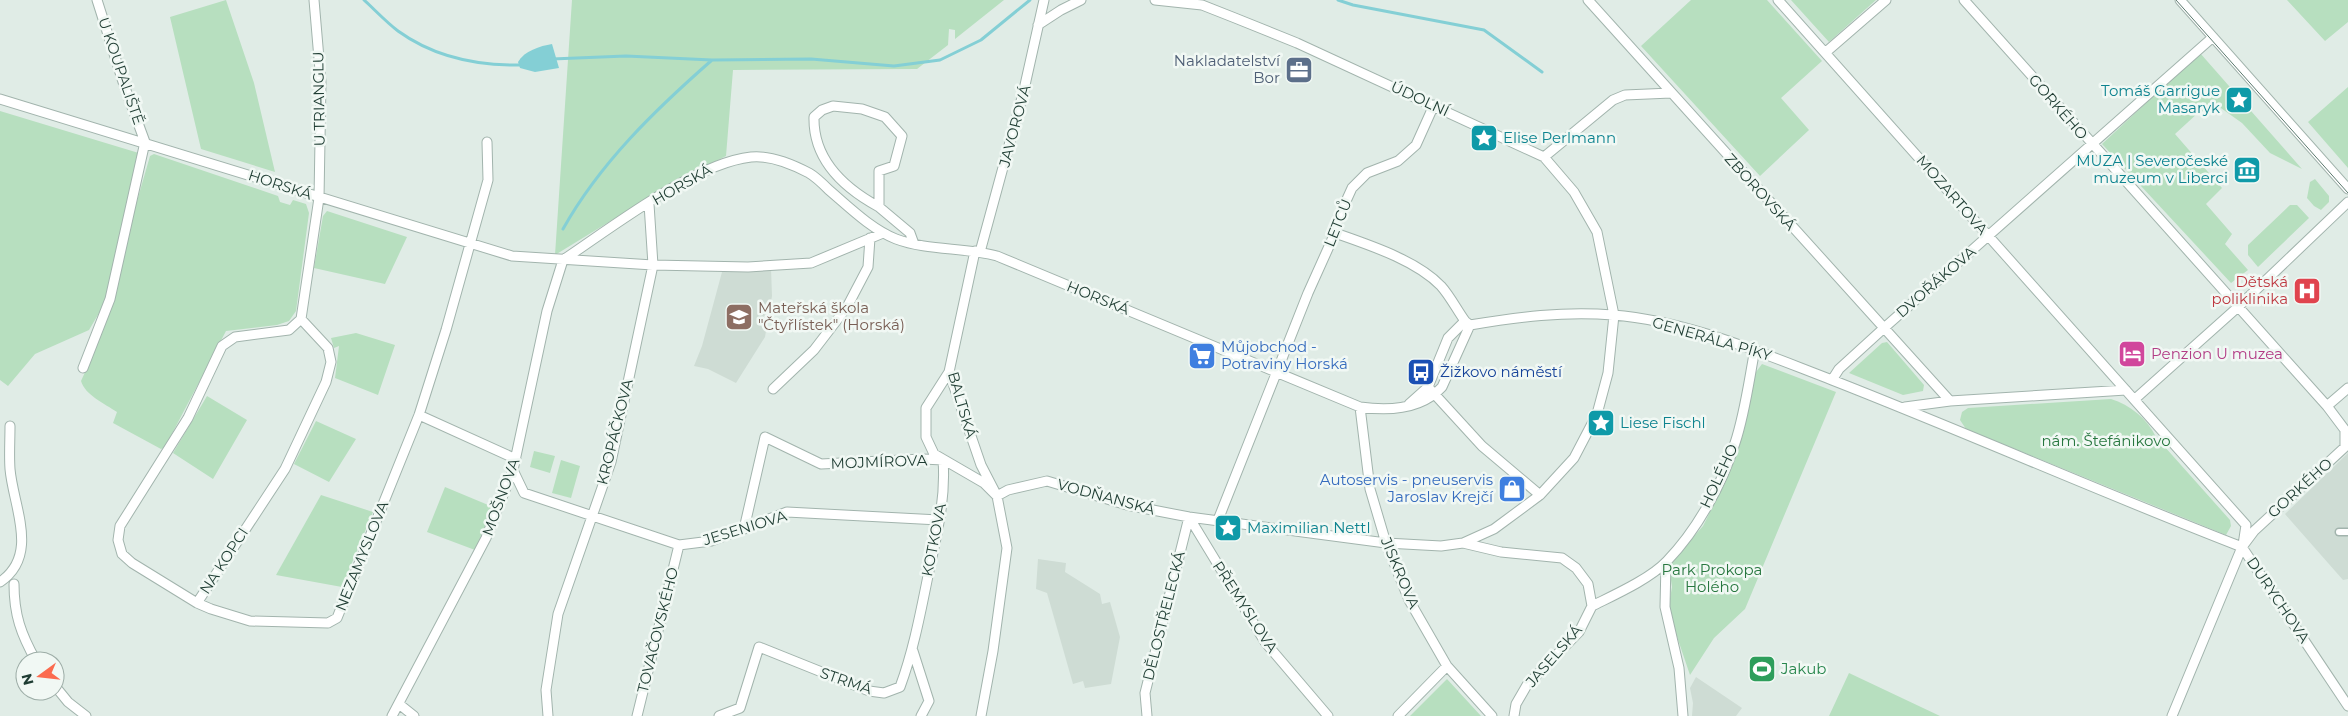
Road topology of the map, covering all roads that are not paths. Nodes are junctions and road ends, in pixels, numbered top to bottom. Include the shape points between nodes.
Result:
1 (97, 0) edge
2 (314, 0) edge
3 (1044, 0) edge
4 (1081, 0) edge
5 (1155, 0) edge
6 (1588, 0) edge
7 (1778, 0) edge
8 (1886, 0) edge
9 (1964, 0) edge
10 (2180, 0) edge
11 (1038, 25) junction
12 (2213, 37) junction
13 (1826, 52) junction
14 (1671, 93) junction
15 (0, 99) edge
16 (1434, 105) junction
17 (146, 142) junction
18 (487, 142) dead end
19 (2091, 145) junction
20 (1544, 157) junction
21 (2348, 189) edge
22 (319, 198) junction
23 (2348, 202) edge
24 (649, 204) junction
25 (878, 207) junction
26 (883, 233) junction
27 (1335, 233) junction
28 (1989, 236) junction
29 (870, 238) junction
30 (914, 244) junction
31 (471, 245) junction
32 (978, 251) junction
33 (563, 260) junction
34 (653, 265) junction
35 (2238, 307) junction
36 (1614, 315) junction
37 (301, 319) junction
38 (1467, 323) junction
39 (1884, 328) junction
40 (1755, 349) junction
41 (82, 368) dead end
42 (1276, 371) junction
43 (949, 372) junction
44 (1832, 380) junction
45 (1428, 387) junction
46 (2348, 388) edge
47 (773, 389) dead end
48 (2126, 390) junction
49 (1436, 394) junction
50 (2135, 399) junction
51 (1950, 400) junction
52 (1407, 406) junction
53 (2328, 406) junction
54 (1360, 407) junction
55 (1904, 408) junction
56 (419, 415) junction
57 (10, 426) dead end
58 (516, 459) junction
59 (943, 460) junction
60 (513, 470) junction
61 (1540, 495) junction
62 (997, 496) junction
63 (591, 516) junction
64 (1188, 517) junction
65 (939, 520) junction
66 (1218, 520) junction
67 (744, 529) junction
68 (2339, 532) dead end
69 (2348, 532) edge
70 (1386, 543) junction
71 (1463, 543) junction
72 (679, 545) junction
73 (2242, 547) junction
74 (1666, 562) junction
75 (0, 582) edge
76 (14, 584) dead end
77 (197, 603) junction
78 (1592, 606) junction
79 (31, 651) edge
80 (913, 651) junction
81 (1447, 666) junction
82 (65, 698) edge
83 (399, 704) junction
84 (2348, 706) edge
85 (86, 716) edge
86 (392, 716) edge
87 (414, 716) edge
88 (548, 716) edge
89 (637, 716) edge
90 (719, 716) edge
91 (921, 716) edge
92 (981, 716) edge
93 (1147, 716) edge
94 (1328, 716) edge
95 (1398, 716) edge
96 (1492, 716) edge
97 (1514, 716) edge
98 (1682, 716) edge
99 (2172, 716) edge

1 - 17 street, U KOUPALIŠTĚ
2 - 22 street, U TRIANGLU via 321,82
3 - 11 street, JAVOROVÁ
4 - 11 street
5 - 16 street, ÚDOLNÍ via 1202,5 1297,43
6 - 14 street, ZBOROVSKÁ
7 - 13 street, MOZARTOVA
8 - 13 street
9 - 19 street, GORKÉHO
10 - 12 street
11 - 32 street, JAVOROVÁ via 1005,164
12 - 19 street, DVOŘÁKOVA
12 - 21 street
13 - 28 street, MOZARTOVA
14 - 20 street via 1625,96 1613,100
14 - 39 street, ZBOROVSKÁ
15 - 17 street, HORSKÁ
16 - 20 street, ÚDOLNÍ
16 - 27 street, LETCŮ via 1416,145 1398,161 1367,173 1352,188
17 - 22 street, HORSKÁ
17 - 41 street via 110,299
18 - 31 street, NEZAMYSLOVA via 488,180
19 - 28 street, DVOŘÁKOVA
19 - 35 street, GORKÉHO
20 - 36 street via 1574,192 1597,232
22 - 31 street, HORSKÁ
22 - 37 street
23 - 35 street
24 - 26 street, HORSKÁ via 727,161 770,158 810,174
24 - 33 street, HORSKÁ
24 - 34 street, KROPÁČKOVA
25 - 25 street via 858,196 823,160 814,125 814,117 822,110 833,106 862,108 885,117 902,136 894,166 879,171
25 - 30 street via 910,233
26 - 29 street, HORSKÁ
26 - 30 street, HORSKÁ
27 - 38 street via 1426,272 1442,287
27 - 42 street, LETCŮ
28 - 39 street, DVOŘÁKOVA
28 - 48 street, MOZARTOVA
29 - 34 street, HORSKÁ via 811,263 748,267
29 - 47 street via 868,267 847,307 814,350
30 - 32 street, HORSKÁ
31 - 33 street, HORSKÁ via 512,256
31 - 56 street, NEZAMYSLOVA
32 - 42 street, HORSKÁ
32 - 43 street, BALTSKÁ
33 - 34 street, HORSKÁ
33 - 58 street, MOŠNOVA via 547,311
34 - 63 street, KROPÁČKOVA via 611,462
35 - 50 street
35 - 53 street, GORKÉHO
36 - 38 street, GENERÁLA PÍKY via 1535,315
36 - 40 street, GENERÁLA PÍKY via 1668,323
36 - 61 street via 1608,373 1597,414 1574,458
37 - 77 street, NA KOPCI via 328,348 331,362 326,382 285,469
37 - 77 street, NA KOPCI via 289,330 235,337 222,346 188,418 120,526 118,540 122,554
38 - 45 street via 1448,338
38 - 49 street via 1442,388
39 - 44 street via 1839,369
39 - 51 street
40 - 44 street, GENERÁLA PÍKY
40 - 74 street, HOLÉHO via 1736,443 1721,479 1695,526
42 - 54 street, HORSKÁ
42 - 66 street, LETCŮ
43 - 59 street via 926,408 926,437 934,454
43 - 62 street, BALTSKÁ via 978,457
44 - 55 street
45 - 49 street
45 - 52 street
46 - 53 street
48 - 50 street
48 - 51 street
49 - 52 street, HORSKÁ
49 - 61 street via 1482,446
50 - 73 street via 2246,525
51 - 55 street
52 - 54 street, HORSKÁ via 1384,410
53 - 73 street, GORKÉHO via 2344,430 2345,447 2254,531
54 - 70 street, JISKROVA via 1370,488
55 - 73 street
56 - 58 street
56 - 77 street, NEZAMYSLOVA via 337,618 328,623 250,621
57 - 75 street via 10,469 23,537 20,555 13,569
58 - 60 street, MOŠNOVA
59 - 62 street via 984,483
59 - 65 street, KOTKOVA via 945,482
59 - 67 street, MOJMÍROVA via 821,464 764,437
60 - 63 street, JESENIOVA via 524,493
60 - 83 street, MOŠNOVA via 486,538
61 - 71 street via 1494,529
62 - 64 street, VODŇANSKÁ via 1008,490 1047,481 1127,505
62 - 92 street, BALTSKÁ via 1007,548
63 - 72 street, JESENIOVA
63 - 88 street, KROPÁČKOVA via 558,614 546,690
64 - 66 street, VODŇANSKÁ
64 - 93 street, DĚLOSTŘELECKÁ via 1146,693
64 - 94 street, PŘEMYSLOVA via 1265,642
65 - 67 street, JESENIOVA via 787,512
65 - 80 street, KOTKOVA
66 - 70 street, VODŇANSKÁ
67 - 72 street, JESENIOVA via 711,541
68 - 69 street
70 - 71 street, VODŇANSKÁ via 1441,546
70 - 81 street, JISKROVA via 1409,600
71 - 78 street via 1501,552 1562,558 1576,568 1588,584
72 - 89 street, TOVAČOVSKÉHO
73 - 84 street, DURYCHOVA
73 - 99 street, DURYCHOVA
74 - 78 street, HOLÉHO via 1631,586
74 - 98 street via 1665,606 1678,668
76 - 79 street via 14,605 22,635
78 - 97 street, JASELSKÁ via 1579,632 1527,685 1516,704
80 - 90 street, STRMÁ via 900,686 884,693 869,691 759,647 740,708
80 - 91 street, KOTKOVA via 929,701
81 - 95 street
81 - 96 street, JISKROVA
82 - 85 street
83 - 86 street, MOŠNOVA
83 - 87 street

